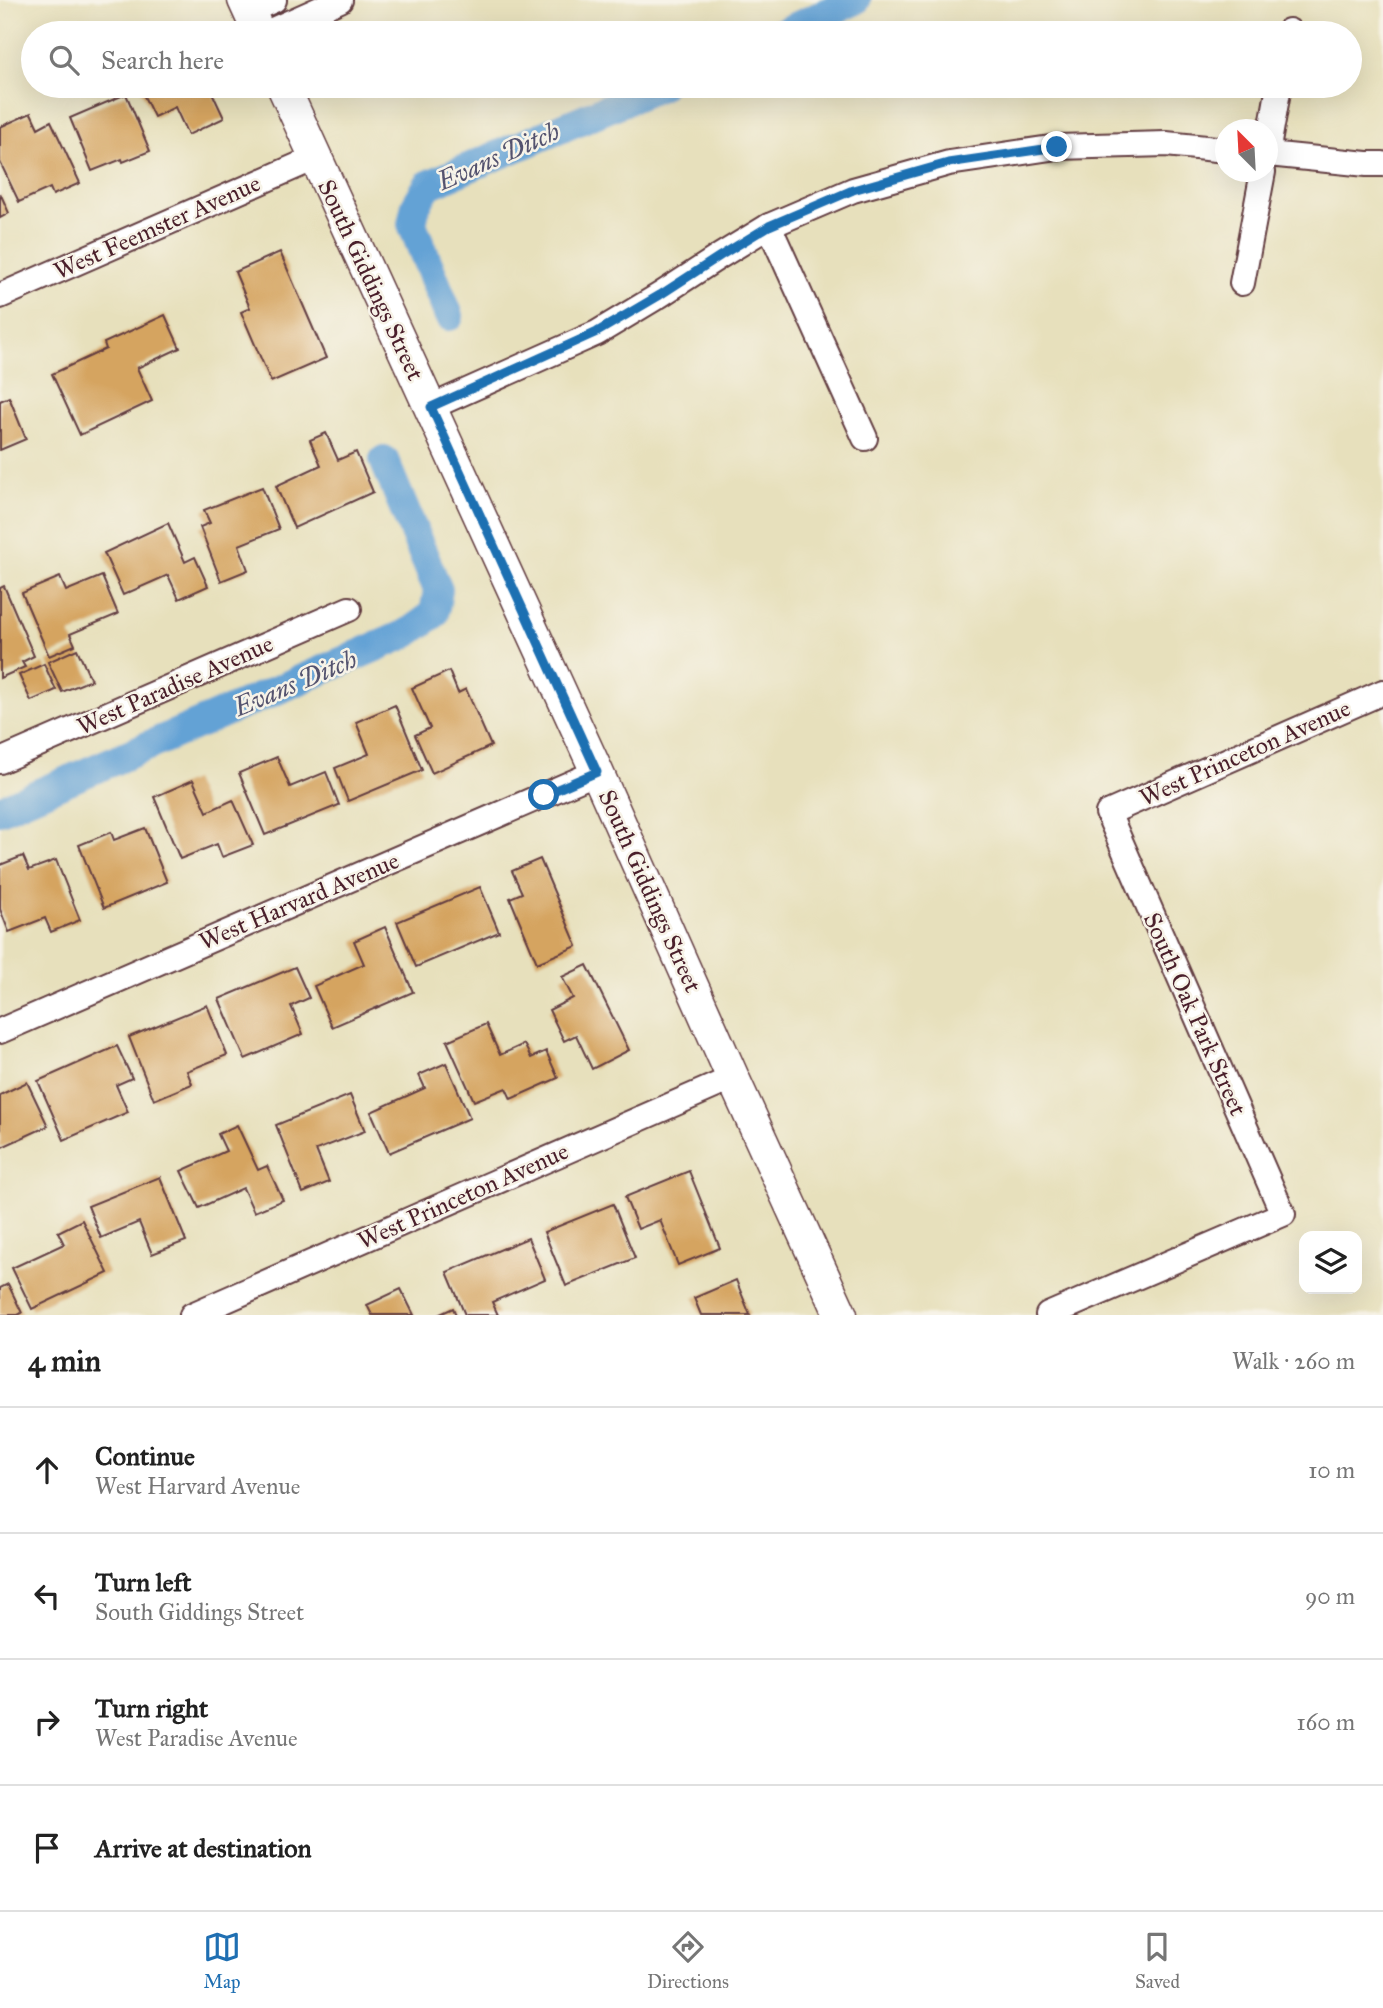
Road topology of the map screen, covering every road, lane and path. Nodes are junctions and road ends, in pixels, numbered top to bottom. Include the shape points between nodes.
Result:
1 (340, 0) edge
2 (259, 15) edge
3 (288, 98) edge
4 (1277, 98) edge
5 (1273, 119) edge
6 (1215, 149) edge
7 (1278, 155) edge
8 (315, 158) junction
9 (1383, 164) edge
10 (1261, 182) edge
11 (769, 226) junction
12 (1242, 283) dead end
13 (0, 296) edge
14 (431, 407) junction
15 (865, 438) dead end
16 (349, 608) dead end
17 (1383, 692) edge
18 (0, 761) edge
19 (597, 772) junction
20 (1108, 813) joint
21 (0, 1031) edge
22 (733, 1078) junction
23 (192, 1315) edge
24 (841, 1315) edge
25 (1048, 1315) edge

1 - 2 street
3 - 8 street, South Giddings Street
4 - 5 street
6 - 11 street via 1166,144 1057,147 948,163 853,190
7 - 9 street
8 - 13 street, West Feemster Avenue
8 - 14 street, South Giddings Street
10 - 12 street
11 - 14 street via 597,332
11 - 15 street
14 - 19 street, South Giddings Street
16 - 18 street, West Paradise Avenue
17 - 20 street, West Princeton Avenue
19 - 21 street, West Harvard Avenue
19 - 22 street, South Giddings Street
20 - 25 street, South Oak Park Street via 1283,1214
22 - 23 street, West Princeton Avenue
22 - 24 street, South Giddings Street

